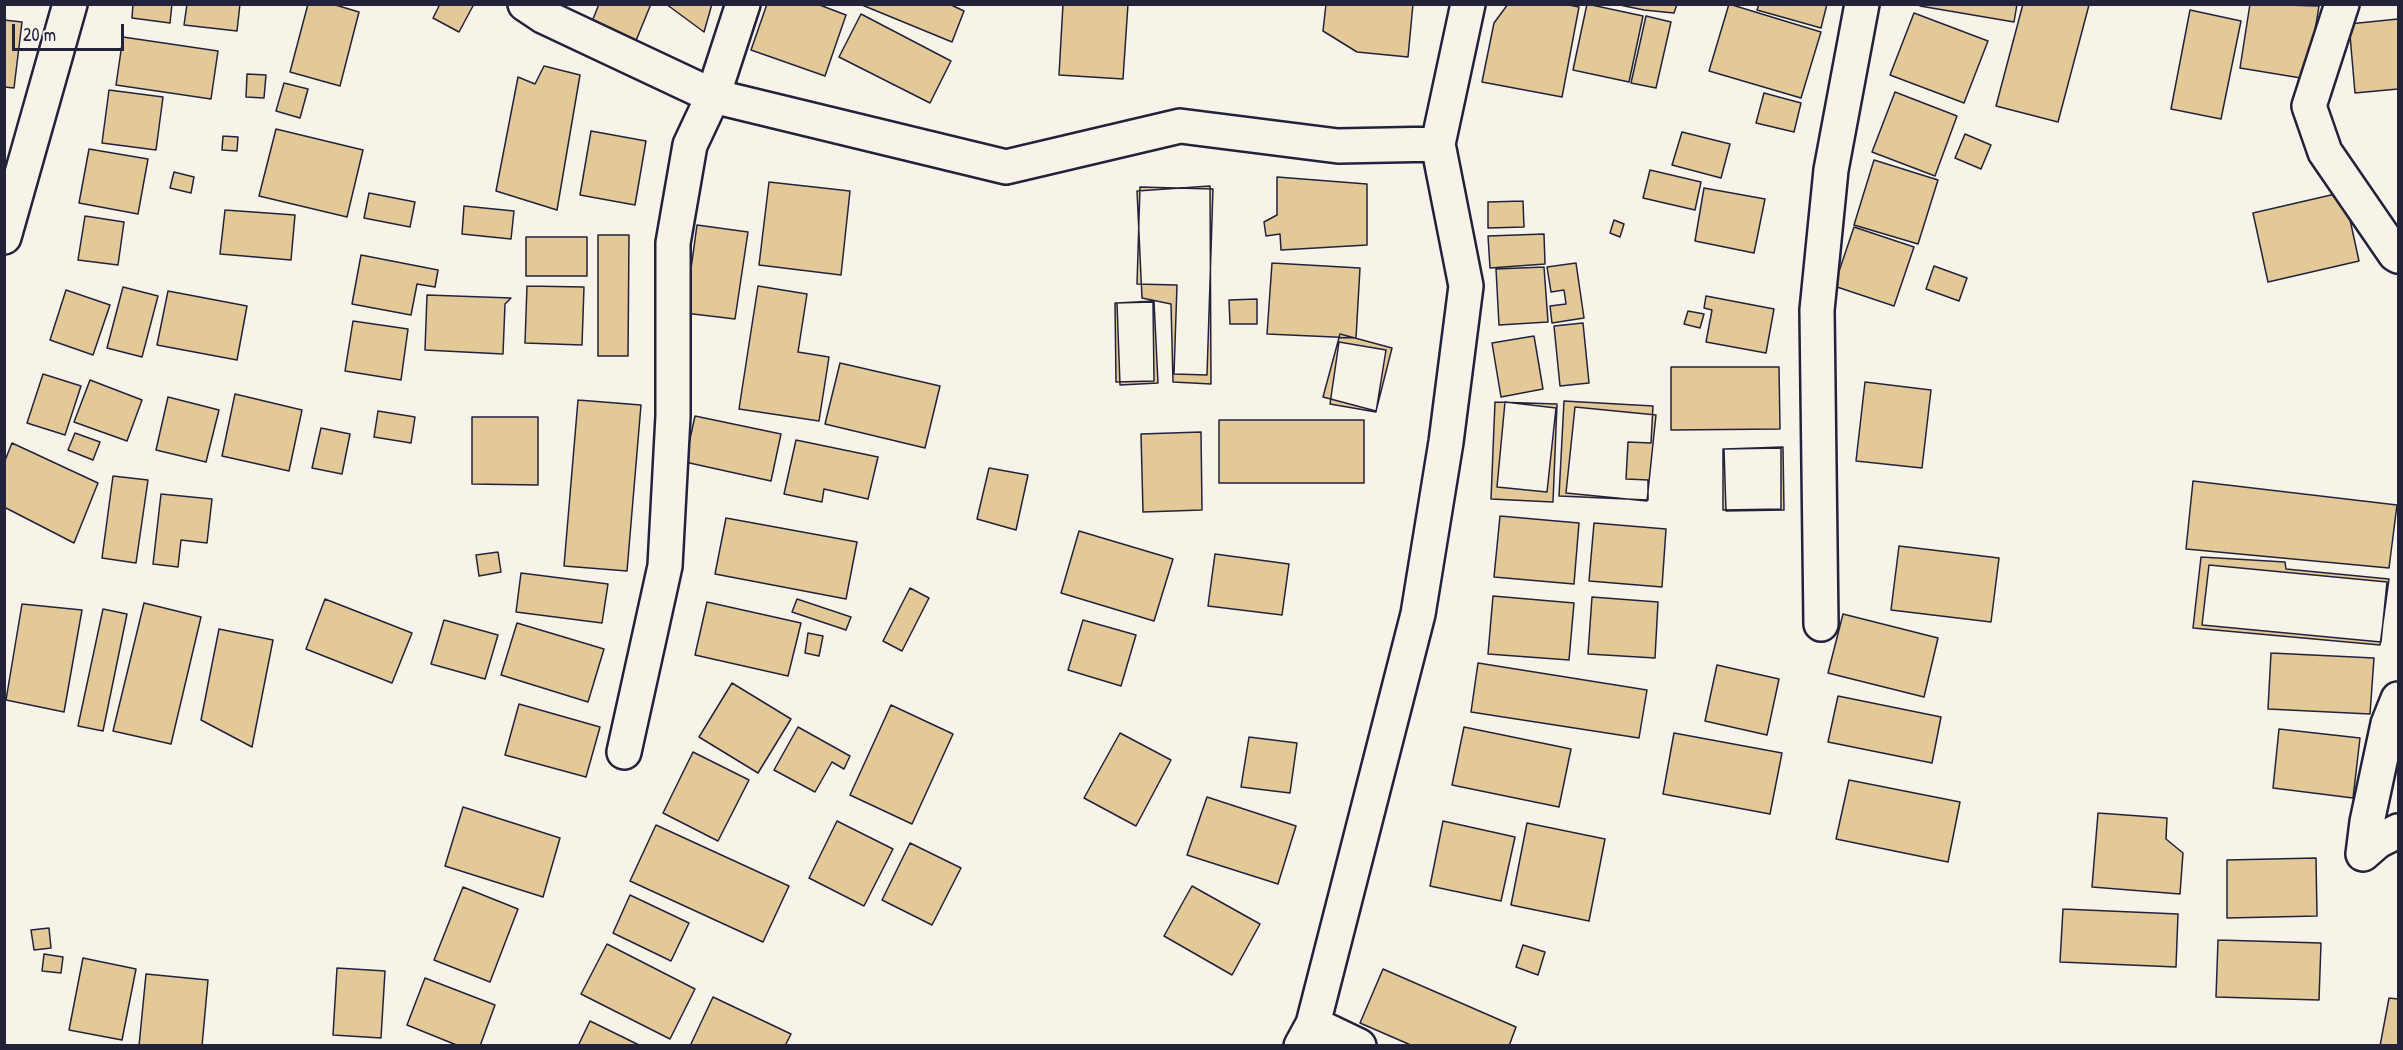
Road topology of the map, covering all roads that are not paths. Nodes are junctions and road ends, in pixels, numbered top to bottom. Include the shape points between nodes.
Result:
1 (70, 4) edge
2 (525, 4) edge
3 (743, 4) edge
4 (1468, 4) edge
5 (1862, 4) edge
6 (2342, 4) edge
7 (713, 96) junction
8 (1438, 144) junction
9 (4, 237) edge
10 (2398, 256) edge
11 (1821, 624) dead end
12 (2398, 699) edge
13 (624, 752) dead end
14 (2398, 831) edge
15 (1307, 1035) edge
16 (1359, 1046) edge

1 - 9 street
2 - 7 street
3 - 7 street
4 - 8 street
5 - 11 street via 1831,170 1817,310
6 - 10 street via 2309,106 2325,152
7 - 8 street via 1006,167 1180,126 1338,146
7 - 13 street via 690,146 673,243 673,416 665,566
8 - 15 street via 1466,286 1446,442 1418,614
12 - 14 street via 2388,724 2363,854
15 - 16 street

